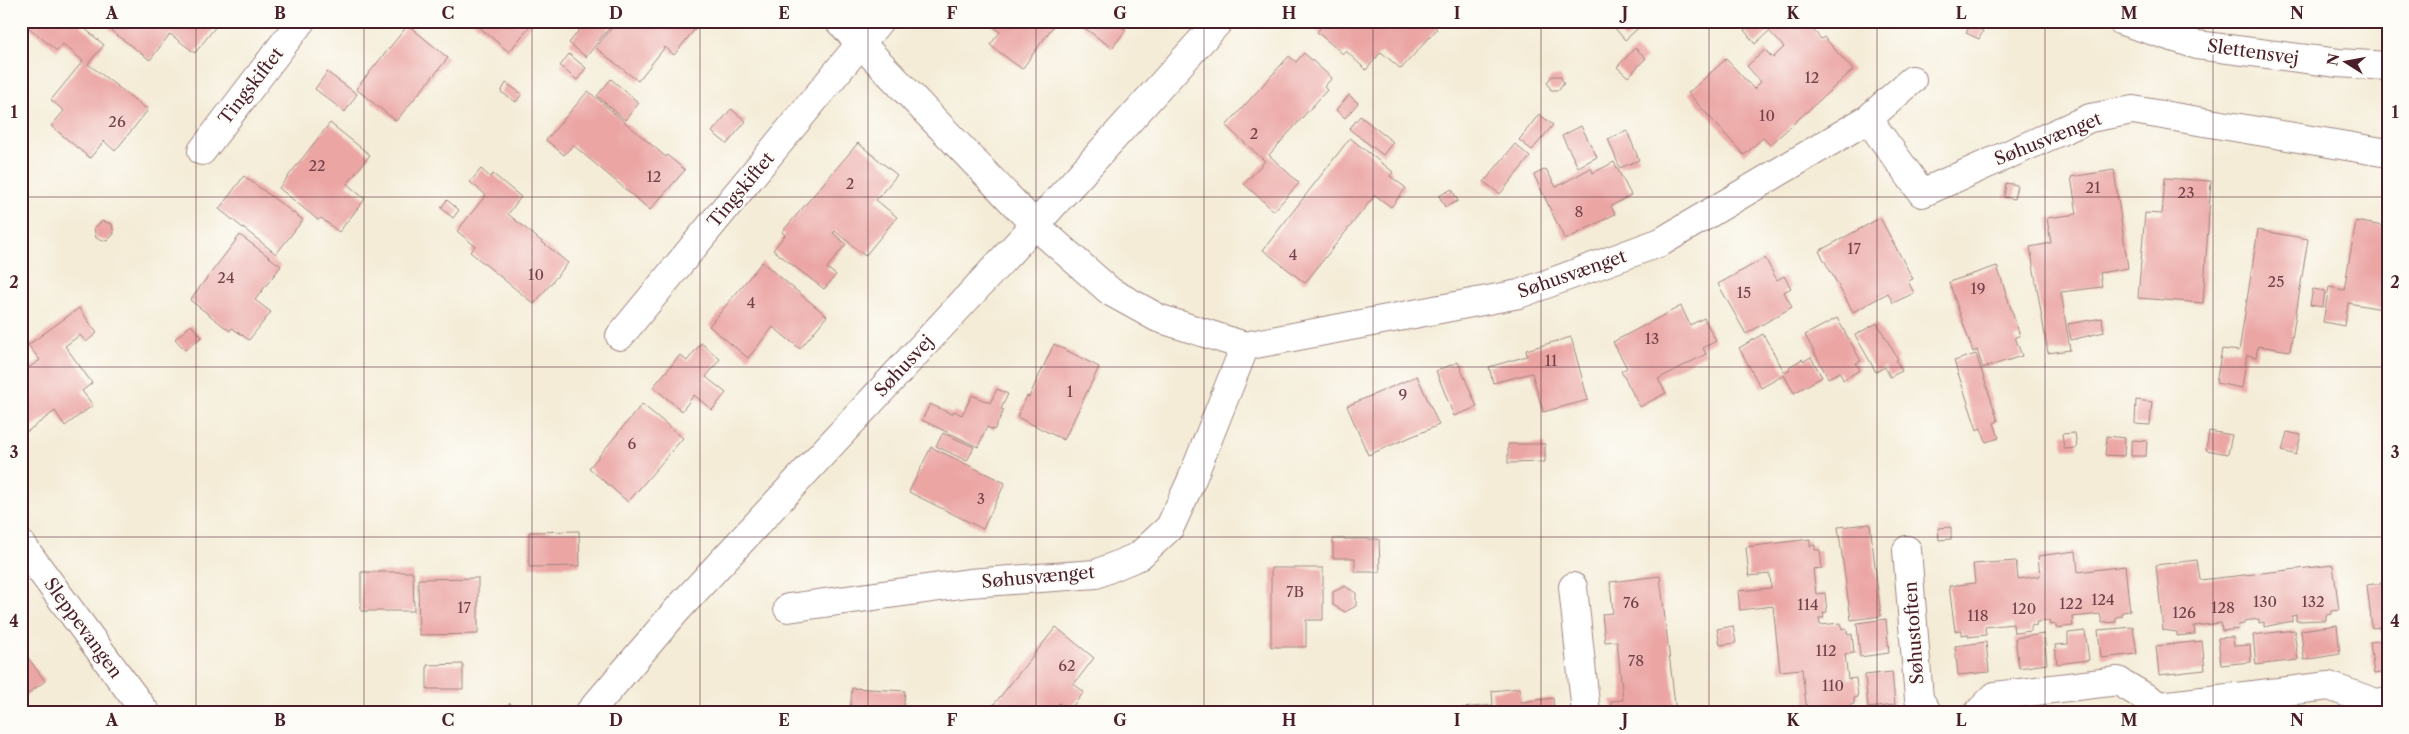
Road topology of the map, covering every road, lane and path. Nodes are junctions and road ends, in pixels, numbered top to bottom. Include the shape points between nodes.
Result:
1 (301, 21) edge
2 (839, 21) edge
3 (879, 21) edge
4 (1219, 21) edge
5 (2122, 21) edge
6 (862, 44) junction
7 (2388, 66) edge
8 (1912, 80) dead end
9 (1868, 119) junction
10 (202, 151) dead end
11 (2388, 154) edge
12 (1035, 225) junction
13 (620, 336) dead end
14 (1245, 346) junction
15 (21, 544) edge
16 (1907, 550) dead end
17 (1574, 587) dead end
18 (788, 608) dead end
19 (2388, 701) edge
20 (146, 713) edge
21 (590, 713) edge
22 (1586, 713) edge
23 (1928, 713) edge
24 (1978, 713) edge

1 - 10 street, Tingskiftet
2 - 6 street
3 - 6 street, Tingskiftet
4 - 12 street, Søhusvej
5 - 7 street, Slettensvej via 2197,45
6 - 12 street
6 - 13 street, Tingskiftet
8 - 9 street, Søhusvænget
9 - 11 street, Søhusvænget via 1922,193 2090,118 2133,110
9 - 14 street, Søhusvænget via 1644,249 1519,294
12 - 14 street, Søhusvænget via 1112,292 1158,318
12 - 21 street, Søhusvej via 677,610
14 - 18 street, Søhusvænget via 1170,527 1139,556 1096,574 969,583
15 - 20 street, Sleppevangen
16 - 23 street, Søhustoften via 1919,699
17 - 22 street
19 - 24 street via 2376,703 2329,686 2160,706 2118,681 1995,696

